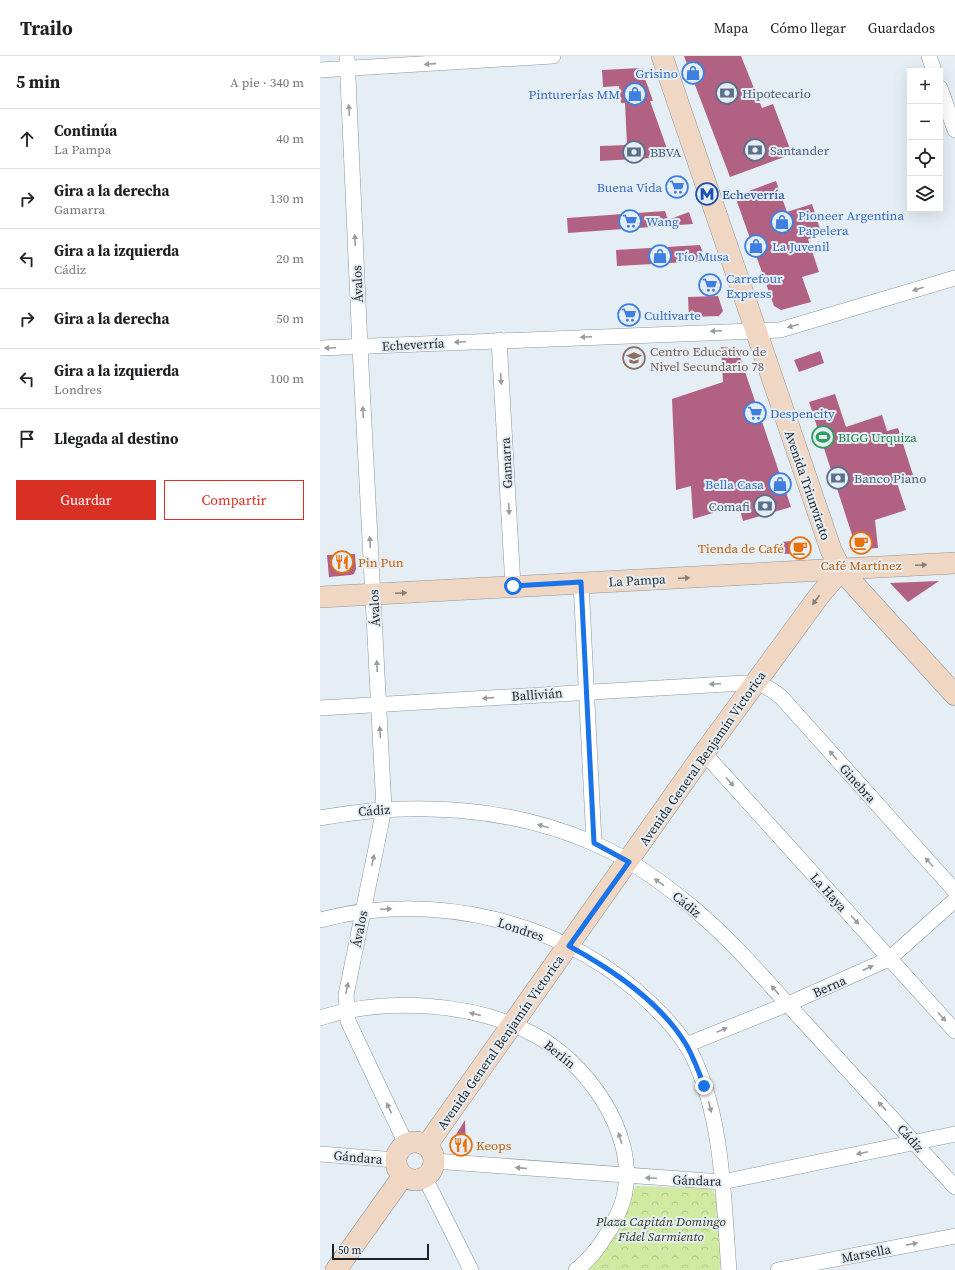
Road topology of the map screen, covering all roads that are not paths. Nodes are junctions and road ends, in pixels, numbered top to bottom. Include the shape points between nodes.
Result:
1 (553, 56) edge
2 (662, 56) edge
3 (929, 56) edge
4 (347, 63) edge
5 (933, 68) edge
6 (320, 70) edge
7 (943, 96) edge
8 (955, 130) edge
9 (955, 278) edge
10 (754, 330) junction
11 (499, 340) junction
12 (360, 347) junction
13 (320, 348) edge
14 (955, 563) edge
15 (841, 570) junction
16 (581, 582) junction
17 (513, 586) junction
18 (373, 595) junction
19 (320, 597) edge
20 (754, 683) junction
21 (586, 691) junction
22 (955, 695) edge
23 (379, 705) junction
24 (320, 708) edge
25 (704, 753) junction
26 (384, 809) junction
27 (320, 818) edge
28 (594, 843) junction
29 (629, 862) junction
30 (955, 891) edge
31 (955, 900) edge
32 (362, 911) junction
33 (320, 920) edge
34 (569, 946) junction
35 (889, 959) junction
36 (788, 1004) junction
37 (346, 1011) junction
38 (320, 1018) edge
39 (513, 1025) junction
40 (955, 1032) edge
41 (686, 1045) junction
42 (955, 1134) edge
43 (914, 1142) junction
44 (320, 1154) edge
45 (401, 1160) junction
46 (429, 1161) junction
47 (626, 1176) junction
48 (722, 1182) junction
49 (955, 1187) edge
50 (955, 1236) edge
51 (336, 1270) edge
52 (471, 1270) edge
53 (576, 1270) edge
54 (729, 1270) edge
55 (778, 1270) edge

1 -> 4 street
2 - 10 street, Avenida Triunvirato
3 - 5 street
4 - 6 street
12 -> 4 street, Ávalos
7 - 8 street
9 -> 10 street, Echeverría via 780,330
10 -> 11 street, Echeverría
10 - 15 street, Avenida Triunvirato via 831,550
11 -> 12 street, Echeverría
11 -> 17 street, Gamarra
12 -> 13 street, Echeverría
18 -> 12 street, Ávalos
15 -> 14 street, La Pampa
16 -> 15 street, La Pampa
15 -> 20 street, Avenida General Benjamín Victorica
15 - 22 street, Avenida Triunvirato
16 - 17 street, La Pampa
16 - 21 street
18 -> 17 street, La Pampa
18 - 19 street, La Pampa
23 -> 18 street, Ávalos
20 -> 21 street, Ballivián
20 - 25 street, Avenida General Benjamín Victorica
30 -> 20 street, Ginebra via 782,698 774,691
21 -> 23 street, Ballivián
21 - 28 street
23 - 24 street, Ballivián
26 -> 23 street, Ávalos
25 - 29 street, Avenida General Benjamín Victorica
25 -> 35 street, La Haya
26 - 27 street, Cádiz
28 -> 26 street, Cádiz via 520,820 452,810
32 -> 26 street, Ávalos
28 - 29 street, Cádiz
29 - 34 street, Avenida General Benjamín Victorica
36 -> 29 street, Cádiz via 742,954 693,908
31 - 35 street, Berna
32 - 33 street, Londres
32 -> 34 street, Londres via 412,908 477,916 512,925
37 -> 32 street, Ávalos via 346,995
34 - 39 street, Avenida General Benjamín Victorica
34 - 41 street, Londres via 598,962 642,995
36 -> 35 street, Berna
35 -> 40 street, La Haya
41 -> 36 street, Berna
43 -> 36 street, Cádiz
37 - 38 street, Berlín
39 -> 37 street, Berlín via 436,1007 394,1006
45 -> 37 street, Ávalos
39 - 46 street, Avenida General Benjamín Victorica
47 -> 39 street, Berlín via 625,1155 618,1133 598,1093 569,1060 533,1034
41 -> 48 street, Londres via 695,1061 710,1103
42 - 43 street, Gándara
43 -> 48 street, Gándara
43 - 49 street, Cádiz
44 - 45 street, Gándara
45 - 46 street via 416,1141
45 - 46 street via 413,1180
45 - 51 street
47 -> 46 street, Gándara
46 - 52 street
48 -> 47 street, Gándara
47 - 53 street, Berlín via 625,1193 613,1223 593,1254
48 - 54 street
55 -> 50 street, Marsella

